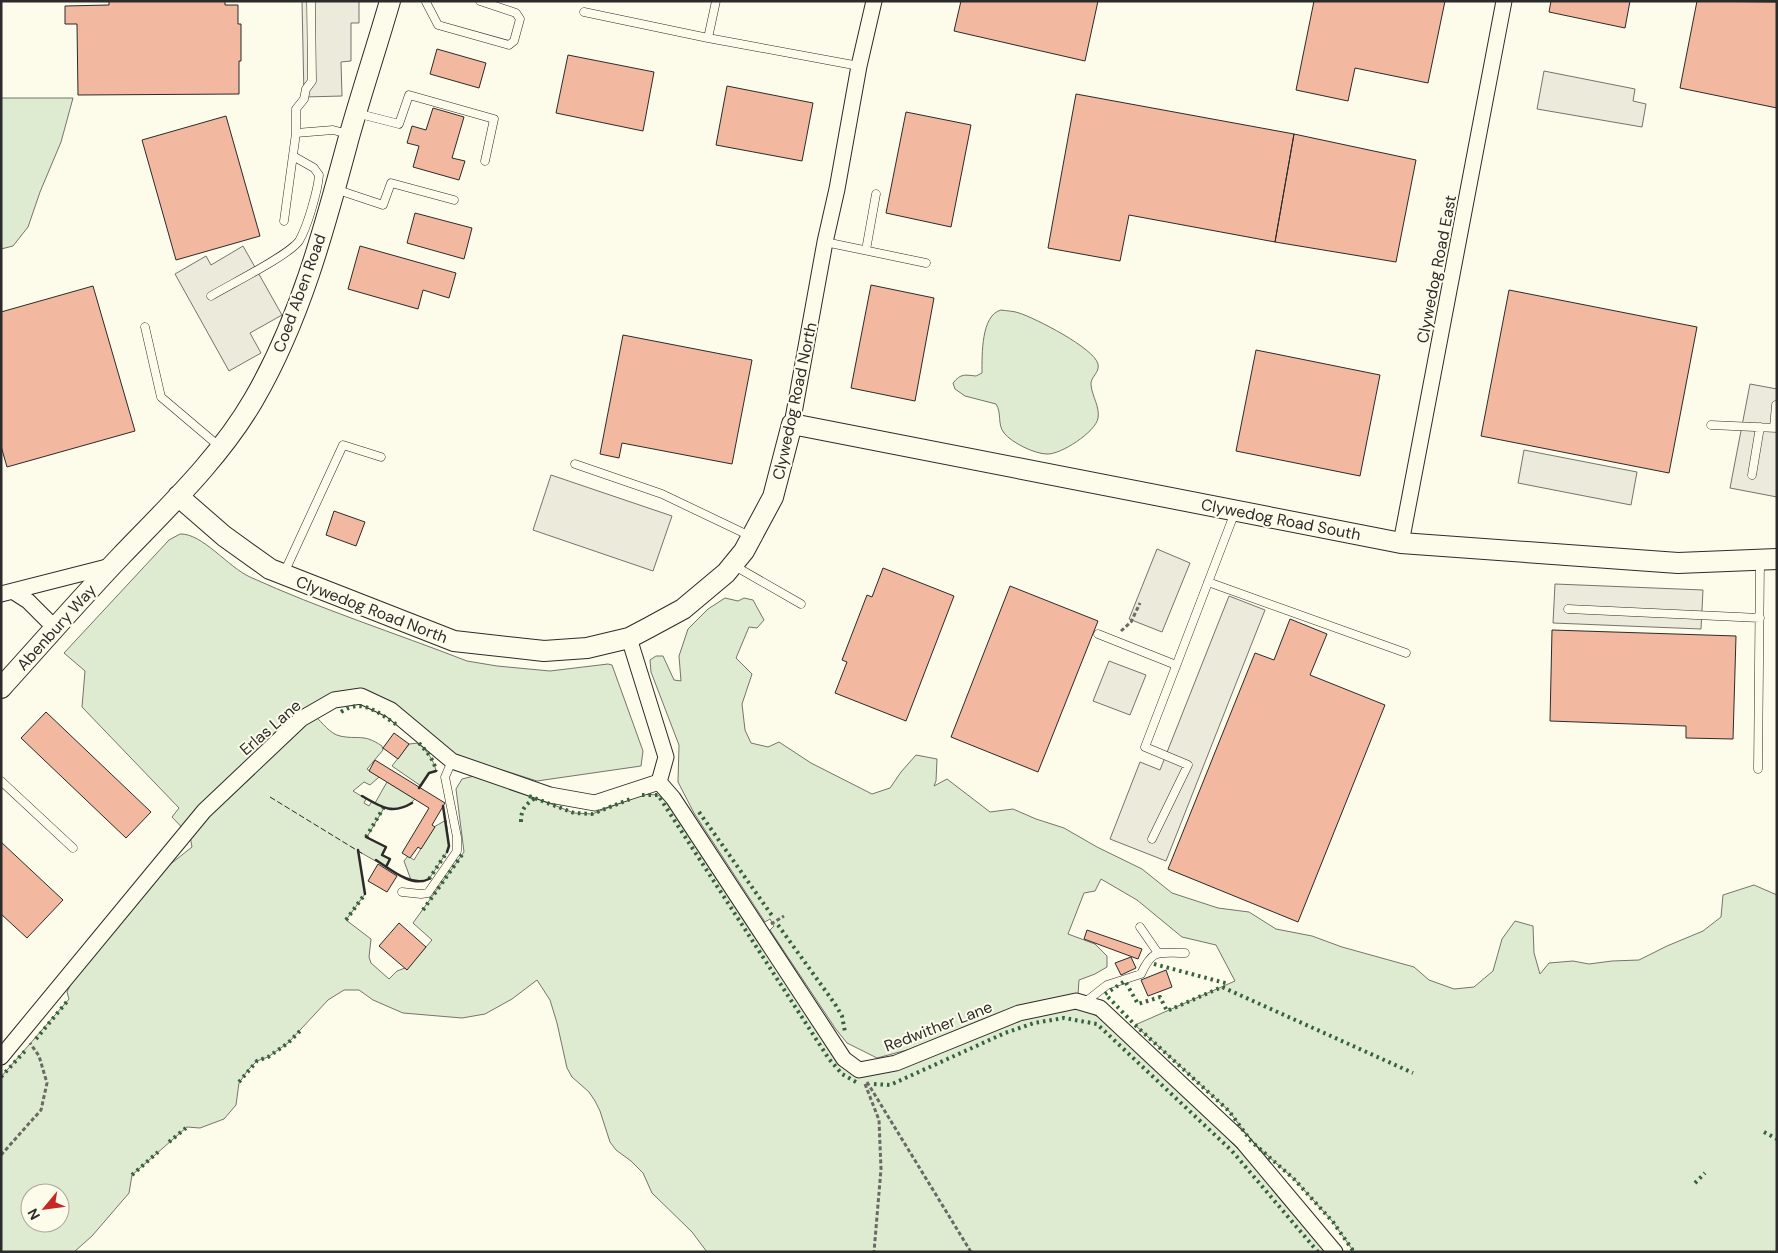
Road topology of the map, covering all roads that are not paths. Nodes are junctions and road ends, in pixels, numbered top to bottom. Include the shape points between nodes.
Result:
1 (311, 1) edge
2 (390, 1) edge
3 (480, 1) edge
4 (716, 1) edge
5 (874, 1) edge
6 (1504, 1) edge
7 (425, 2) edge
8 (584, 12) dead end
9 (708, 38) junction
10 (859, 66) junction
11 (356, 113) junction
12 (296, 133) junction
13 (350, 134) junction
14 (293, 156) junction
15 (485, 161) dead end
16 (335, 189) junction
17 (876, 194) dead end
18 (454, 200) dead end
19 (284, 220) dead end
20 (825, 242) junction
21 (866, 250) junction
22 (926, 263) dead end
23 (211, 296) dead end
24 (146, 327) dead end
25 (1776, 405) edge
26 (792, 424) junction
27 (1710, 425) dead end
28 (1760, 427) junction
29 (1775, 428) edge
30 (220, 447) junction
31 (381, 457) dead end
32 (575, 464) dead end
33 (1752, 475) dead end
34 (178, 496) junction
35 (1236, 510) junction
36 (752, 537) junction
37 (1401, 543) junction
38 (1769, 560) edge
39 (111, 566) junction
40 (732, 566) junction
41 (283, 574) junction
42 (1208, 582) junction
43 (8, 592) edge
44 (801, 604) dead end
45 (1568, 609) dead end
46 (1760, 618) junction
47 (55, 628) junction
48 (1098, 634) dead end
49 (629, 638) junction
50 (1406, 653) dead end
51 (1176, 665) junction
52 (1, 688) edge
53 (452, 761) junction
54 (1758, 770) dead end
55 (1, 781) edge
56 (659, 782) junction
57 (1152, 839) dead end
58 (73, 848) dead end
59 (402, 892) dead end
60 (1140, 927) dead end
61 (1185, 953) dead end
62 (1158, 954) junction
63 (1084, 1004) junction
64 (1, 1057) edge
65 (1335, 1252) edge

1 - 12 lane via 312,81 296,109
2 - 11 street, Coed Aben Road
3 - 7 lane via 516,13 520,19 514,41 509,45 438,25
4 - 9 lane
5 - 10 street, Clywedog Road North
6 - 37 street, Clywedog Road East
8 - 9 lane
9 - 10 lane
10 - 20 street, Clywedog Road North
11 - 13 street, Coed Aben Road
11 - 15 lane via 399,124 409,95 494,119
12 - 13 lane via 333,130
12 - 14 lane
13 - 16 street, Coed Aben Road
14 - 19 lane
14 - 23 lane via 314,168 319,175 299,240 283,254
16 - 18 lane via 382,205 391,183
16 - 30 street, Coed Aben Road via 298,307 278,356 253,400
17 - 21 lane
20 - 21 lane
20 - 26 street, Clywedog Road North
21 - 22 lane
24 - 30 lane via 160,397
25 - 29 lane
26 - 35 street, Clywedog Road South
26 - 36 street, Clywedog Road North via 773,497
27 - 28 lane
28 - 29 lane
28 - 33 lane
30 - 34 street, Coed Aben Road
31 - 41 lane via 343,445
32 - 36 lane via 662,494
34 - 39 street, Coed Aben Road
34 - 41 street, Clywedog Road North via 224,536 270,569
35 - 37 street, Clywedog Road South
35 - 42 lane
36 - 40 street, Clywedog Road North
37 - 38 street, Clywedog Road South via 1678,563
38 - 46 lane
39 - 43 street
39 - 47 street, Abenbury Way
40 - 44 lane
40 - 49 street, Clywedog Road North via 683,609
41 - 49 street, Clywedog Road North via 454,641 544,651 588,648
42 - 50 lane
42 - 51 lane
43 - 47 street via 28,601
45 - 46 lane
46 - 54 lane
47 - 52 street, Abenbury Way
48 - 51 lane
49 - 56 street via 666,757
51 - 57 lane via 1145,747 1188,764
53 - 56 street, Erlas Lane via 550,795 595,803
53 - 59 lane via 445,777 457,851 428,893
53 - 64 street, Erlas Lane via 390,710 362,696 334,700 301,718 204,810
55 - 58 lane
56 - 63 street, Redwither Lane via 673,798 844,1059 859,1070 896,1063 1019,1013 1076,1001
60 - 62 lane
61 - 62 lane
62 - 63 lane via 1146,961 1141,974 1107,985
63 - 65 street, Redwither Lane via 1100,1008 1242,1140

